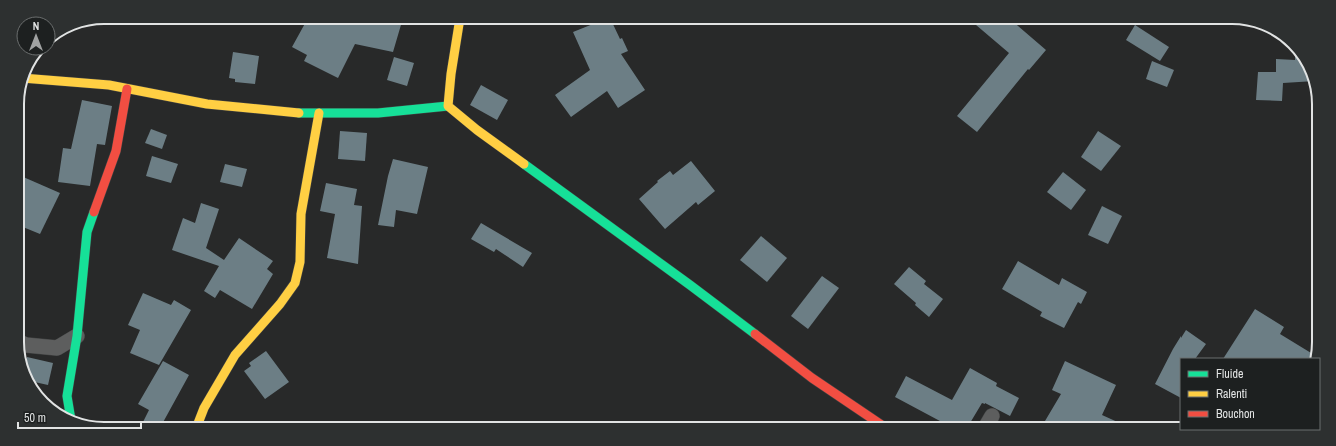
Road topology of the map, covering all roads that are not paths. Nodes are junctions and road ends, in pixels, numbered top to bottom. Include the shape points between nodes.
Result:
1 (459, 24) edge
2 (28, 79) edge
3 (127, 89) junction
4 (448, 106) junction
5 (319, 113) junction
6 (77, 336) junction
7 (24, 344) edge
8 (70, 415) edge
9 (199, 422) edge
10 (877, 422) edge

1 - 4 street
2 - 3 street via 109,85
3 - 5 street via 207,104 290,113
3 - 6 street via 116,152 86,232
4 - 5 street via 378,113
4 - 10 street via 812,378
5 - 9 street via 301,214 300,262 295,283 235,355
6 - 7 street via 57,348
6 - 8 street via 67,396

